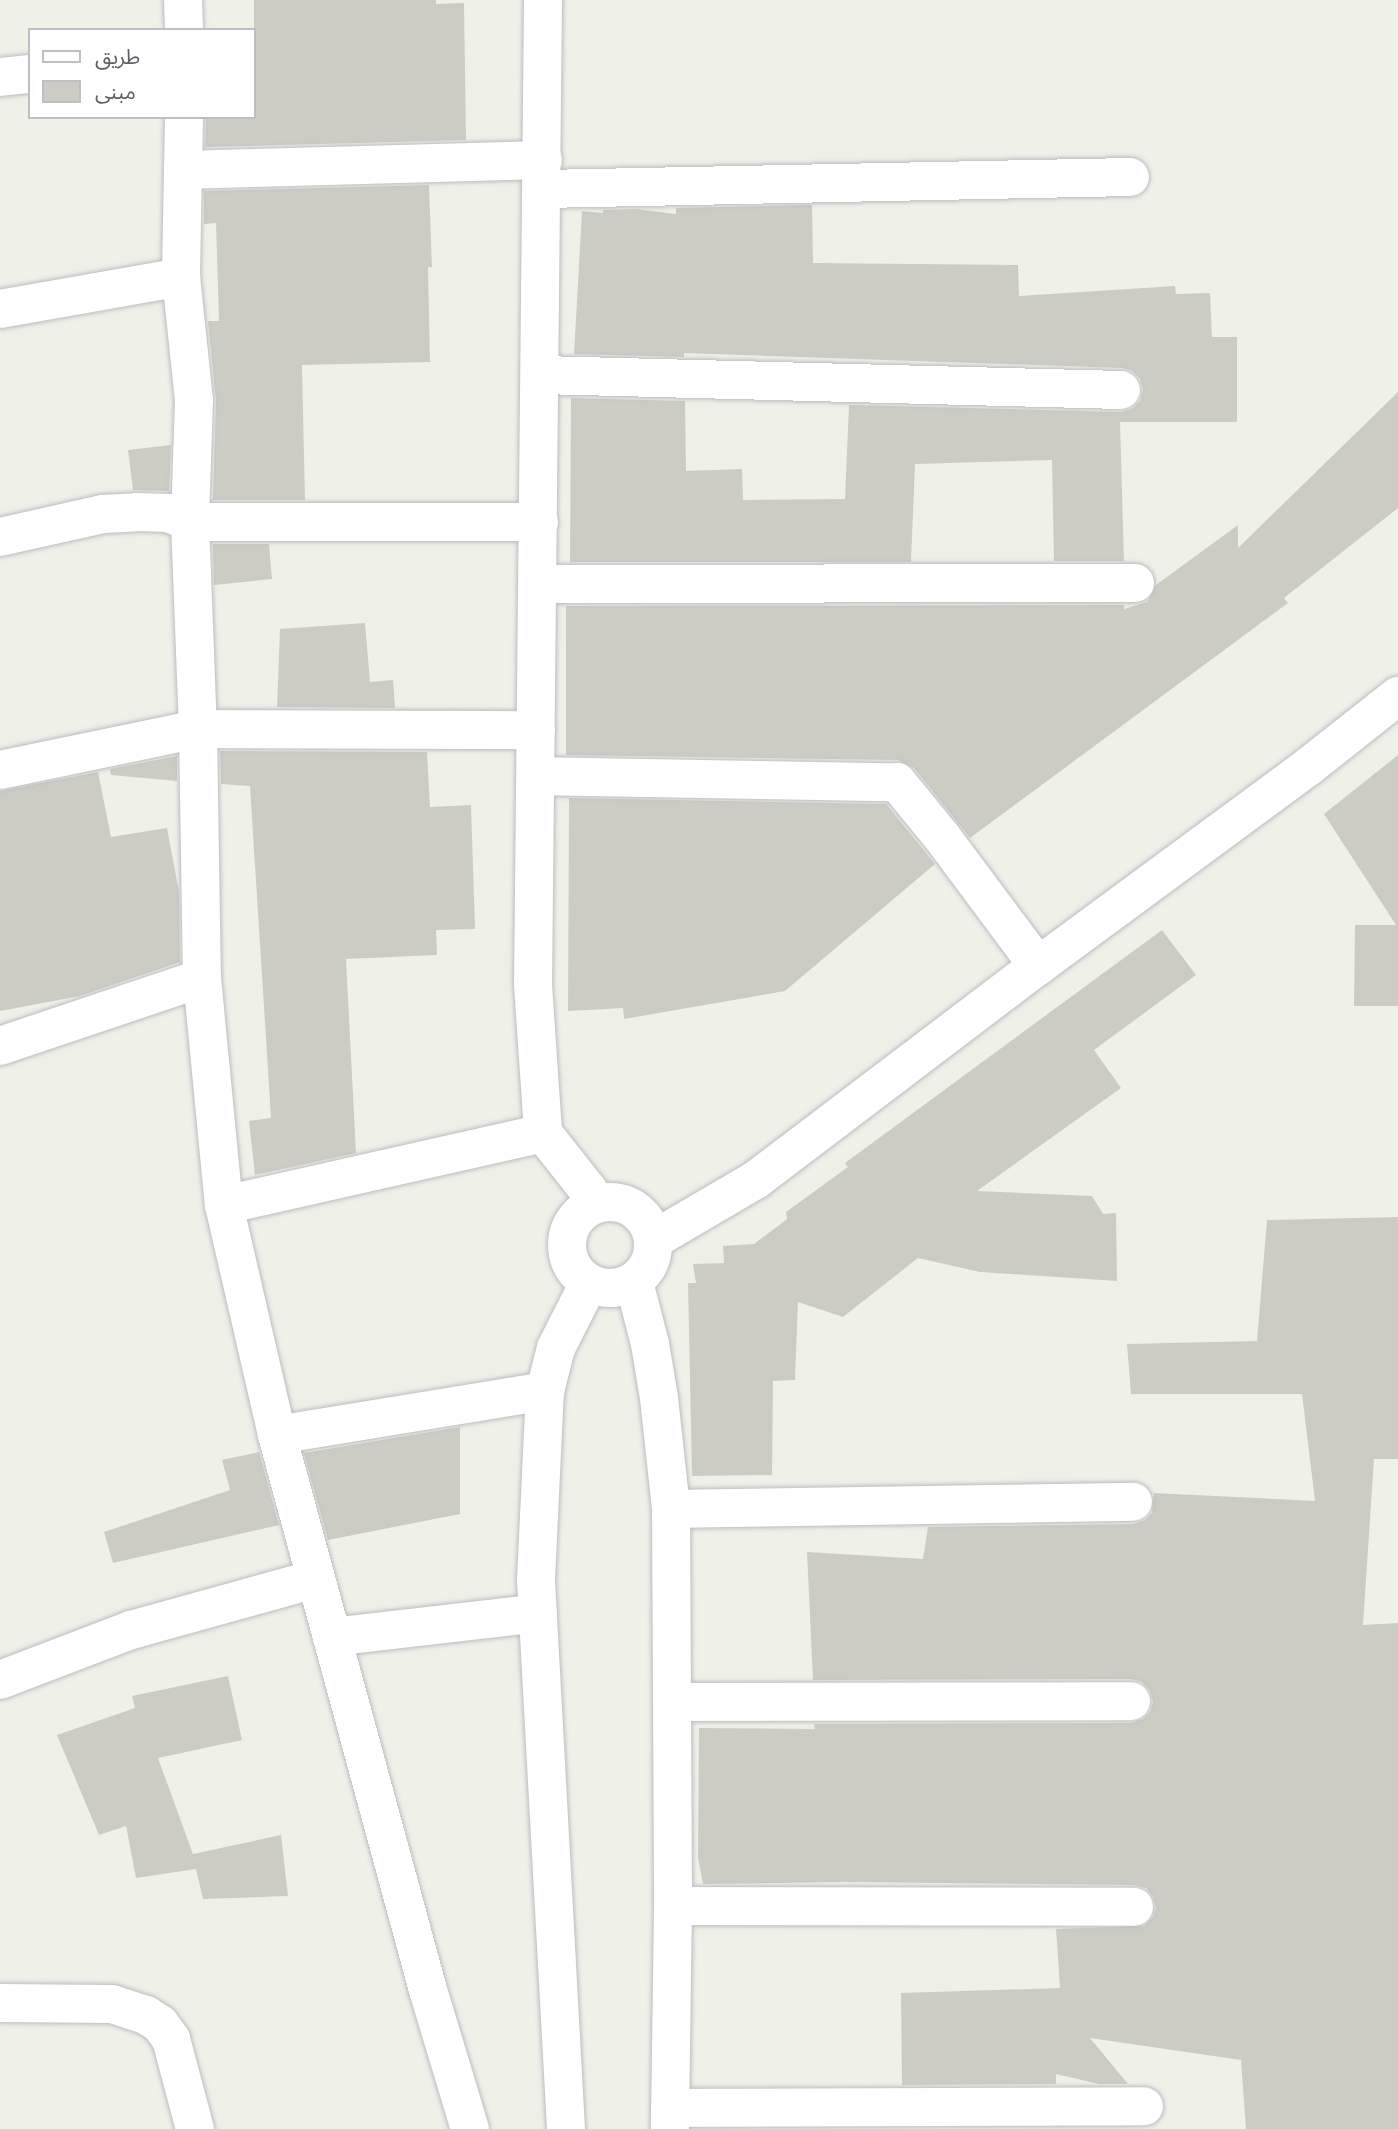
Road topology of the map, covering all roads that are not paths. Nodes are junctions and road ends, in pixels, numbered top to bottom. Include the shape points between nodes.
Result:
1 (183, 0) edge
2 (543, 0) edge
3 (184, 28) edge
4 (28, 74) edge
5 (0, 77) edge
6 (184, 119) edge
7 (183, 170) junction
8 (543, 174) junction
9 (1130, 177) dead end
10 (181, 277) junction
11 (0, 309) edge
12 (541, 375) junction
13 (1121, 390) dead end
14 (190, 522) junction
15 (539, 522) junction
16 (0, 537) edge
17 (1135, 583) dead end
18 (538, 584) junction
19 (1398, 696) edge
20 (198, 729) junction
21 (536, 730) junction
22 (0, 770) edge
23 (536, 776) junction
24 (1038, 966) junction
25 (202, 978) junction
26 (0, 1046) edge
27 (543, 1133) junction
28 (224, 1205) junction
29 (594, 1205) junction
30 (653, 1240) junction
31 (634, 1282) junction
32 (589, 1283) junction
33 (545, 1391) junction
34 (277, 1435) junction
35 (1133, 1502) dead end
36 (671, 1509) junction
37 (315, 1579) junction
38 (538, 1613) junction
39 (332, 1637) junction
40 (0, 1681) edge
41 (1131, 1701) dead end
42 (672, 1702) junction
43 (673, 1906) junction
44 (1134, 1907) dead end
45 (0, 2003) edge
46 (1144, 2106) dead end
47 (670, 2119) edge
48 (195, 2129) edge
49 (470, 2129) edge
50 (566, 2129) edge

1 - 3 street
2 - 8 street
4 - 5 street
6 - 7 street
7 - 8 street
7 - 10 street
8 - 9 street
8 - 12 street
10 - 11 street
10 - 14 street via 194,400
12 - 13 street
12 - 15 street
14 - 15 street
14 - 16 street via 168,513 103,514
14 - 20 street
15 - 18 street
17 - 18 street
18 - 21 street
19 - 24 street
20 - 21 street
20 - 22 street
20 - 25 street
21 - 23 street
23 - 24 street via 897,782
23 - 27 street via 533,985
24 - 30 street via 757,1179
25 - 26 street
25 - 28 street
27 - 28 street
27 - 29 street via 588,1190
28 - 34 street
29 - 30 street via 609,1202 639,1212
29 - 32 street via 580,1214 567,1242 569,1258
30 - 31 street via 646,1271
31 - 32 street via 604,1288
31 - 36 street via 659,1398
32 - 33 street via 556,1349
33 - 34 street
33 - 38 street
34 - 37 street
35 - 36 street
36 - 42 street
37 - 39 street
37 - 40 street via 131,1630
38 - 39 street
38 - 50 street
39 - 49 street
41 - 42 street
42 - 43 street
43 - 44 street
43 - 47 street
45 - 48 street via 111,2004 160,2024 171,2039
46 - 47 street

